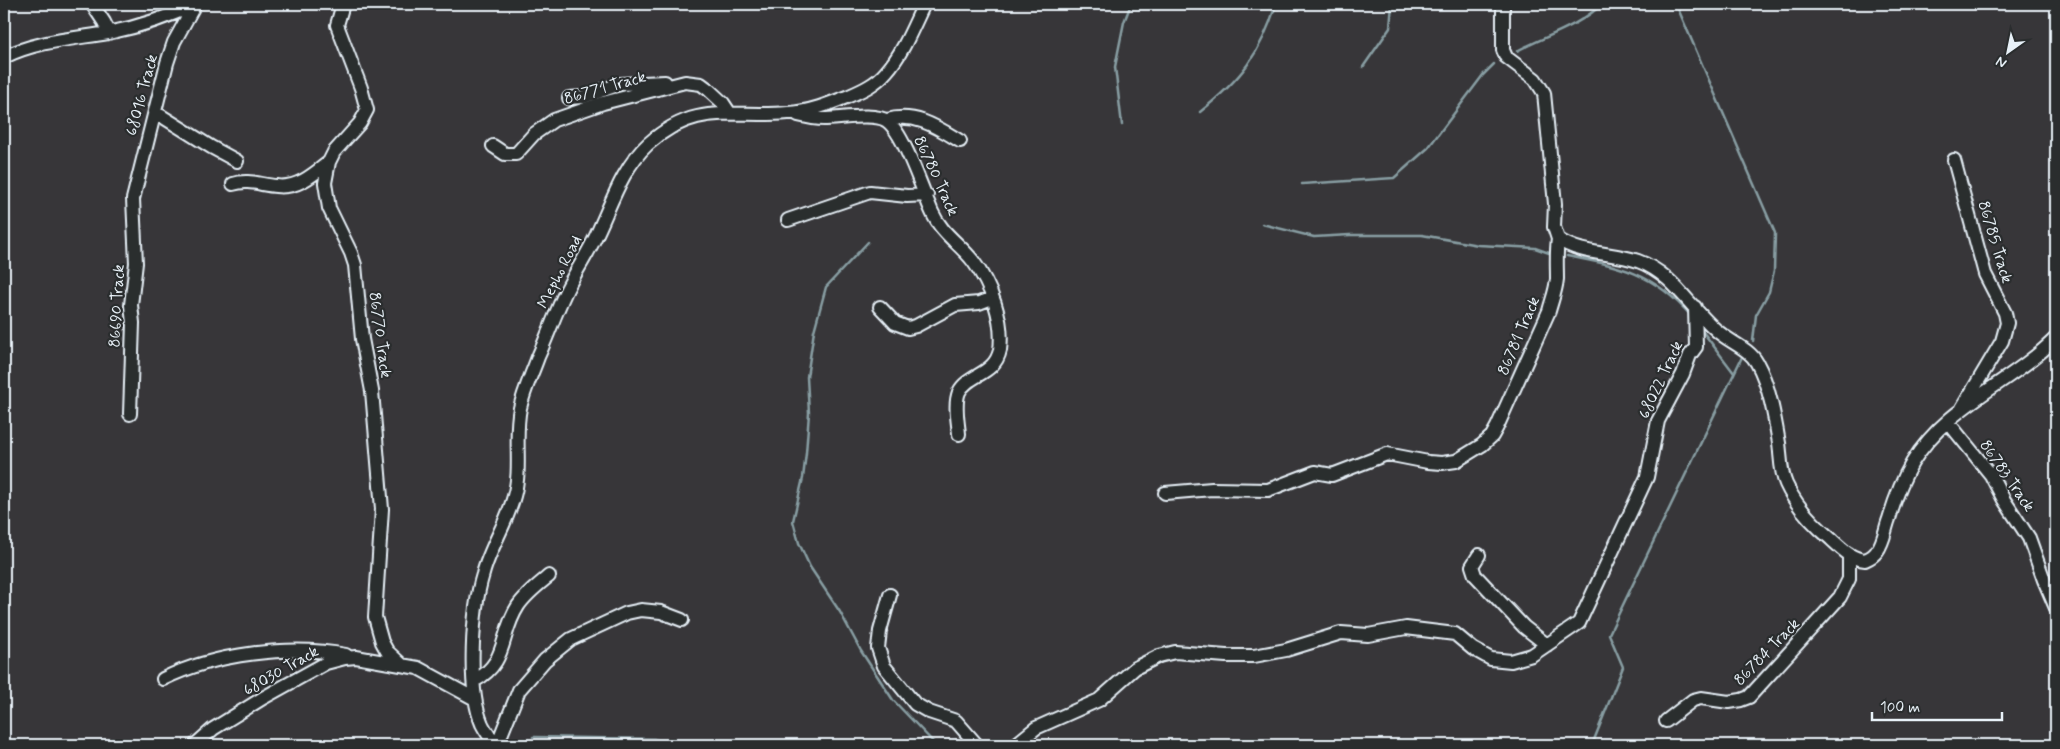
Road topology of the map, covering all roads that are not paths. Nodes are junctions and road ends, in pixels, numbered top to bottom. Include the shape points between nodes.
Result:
1 (92, 4) edge
2 (195, 4) edge
3 (343, 4) edge
4 (924, 4) edge
5 (1503, 4) edge
6 (109, 32) junction
7 (4, 58) edge
8 (685, 82) junction
9 (569, 98) dead end
10 (155, 112) junction
11 (729, 112) junction
12 (788, 113) junction
13 (887, 120) junction
14 (960, 141) dead end
15 (493, 146) dead end
16 (237, 160) dead end
17 (1954, 160) dead end
18 (329, 162) junction
19 (233, 184) dead end
20 (926, 195) junction
21 (133, 199) joint
22 (788, 220) dead end
23 (1558, 239) junction
24 (992, 298) junction
25 (880, 307) dead end
26 (1695, 307) junction
27 (2056, 338) edge
28 (1961, 410) junction
29 (130, 414) dead end
30 (1948, 422) junction
31 (959, 434) dead end
32 (1165, 493) dead end
33 (1849, 554) junction
34 (1479, 555) dead end
35 (549, 576) dead end
36 (890, 594) dead end
37 (2056, 608) edge
38 (682, 620) dead end
39 (1546, 645) junction
40 (356, 657) junction
41 (402, 665) junction
42 (163, 679) dead end
43 (474, 681) junction
44 (475, 700) junction
45 (1666, 721) dead end
46 (195, 745) edge
47 (496, 745) edge
48 (977, 745) edge
49 (1015, 745) edge

1 - 6 street
2 - 6 street via 149,22
2 - 10 street, 68016 Track via 170,53
3 - 18 street, 86770 Track via 337,25 362,88 367,110
4 - 12 street, Mepho Road via 895,60 868,87 822,106
5 - 23 street via 1503,50 1506,57 1535,79 1544,93 1556,204 1554,227
6 - 7 street via 37,44
8 - 9 street via 620,84 583,98
8 - 11 street via 701,84
8 - 15 street, 86771 Track via 602,103 554,120 534,134 516,154 505,154
10 - 16 street
10 - 21 street, 68016 Track
11 - 12 street, Mepho Road
11 - 43 street, Mepho Road via 682,121 647,145 621,182 566,291 520,406 518,478 514,498 482,574 477,603
12 - 13 street via 814,118 874,116
13 - 14 street via 920,119
13 - 20 street, 86780 Track via 899,137
17 - 28 street, 86785 Track via 1985,274 2007,323 2002,341
18 - 19 street via 305,180 286,187 259,182
18 - 41 street, 86770 Track via 326,194 355,265 362,339 372,391 382,509 375,617 387,651
20 - 22 street via 870,192
20 - 24 street, 86780 Track via 941,227 973,261
21 - 29 street, 86690 Track via 136,263 131,305
23 - 26 street via 1574,247 1647,265 1670,280
23 - 32 street, 86781 Track via 1555,293 1549,311 1492,436 1469,454 1442,463 1387,454 1332,475 1315,472 1268,490 1212,489
24 - 25 street via 955,305 908,328 896,323
24 - 31 street, 86780 Track via 1000,324 1000,350 993,365 959,392
26 - 33 street via 1716,331 1746,351 1757,363 1771,406 1786,483 1810,520
26 - 39 street, 68022 Track via 1696,347 1658,421 1647,476 1579,623
27 - 28 street via 2032,361
28 - 30 street
30 - 33 street via 1922,448 1906,474 1877,553 1866,560
30 - 37 street, 86783 Track via 1991,475 2029,538
33 - 45 street, 86784 Track via 1846,589 1758,689 1741,700 1693,700
34 - 39 street via 1472,566 1475,575 1524,627
35 - 43 street via 518,606 498,659 486,674
36 - 48 street via 878,648 884,666 915,704 956,722
38 - 47 street via 661,612 641,610 627,613 571,639 545,660 519,690
39 - 49 street via 1521,660 1500,660 1482,655 1460,637 1406,628 1368,635 1341,633 1254,656 1168,653 1135,668 1099,700 1036,728
40 - 41 street, 68030 Track
40 - 42 street via 323,651 279,651 204,662
40 - 46 street, 68030 Track via 334,660 289,682 218,726
41 - 44 street, 68030 Track via 430,673
43 - 44 street, Mepho Road
44 - 47 street, Mepho Road via 482,723

